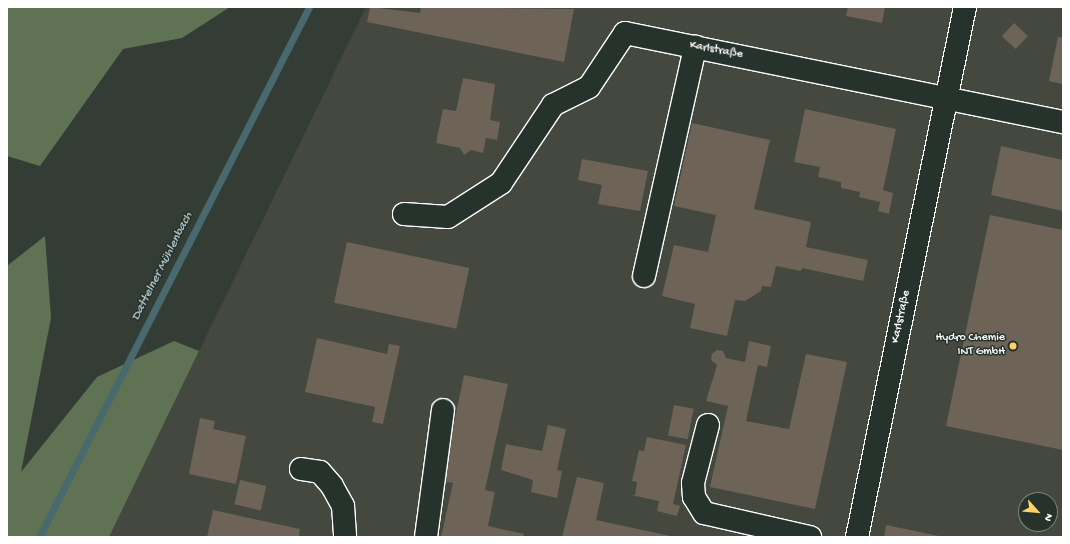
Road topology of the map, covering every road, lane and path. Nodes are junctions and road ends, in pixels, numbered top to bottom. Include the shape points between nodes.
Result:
1 (965, 7) edge
2 (695, 47) junction
3 (947, 97) junction
4 (1063, 122) edge
5 (404, 214) dead end
6 (644, 276) dead end
7 (443, 410) dead end
8 (708, 425) dead end
9 (301, 469) dead end
10 (345, 537) edge
11 (426, 537) edge
12 (810, 537) edge
13 (857, 537) edge

1 - 3 street, Karlstraße
2 - 3 street, Karlstraße
2 - 5 street, Karlstraße via 625,33 589,87 553,105 501,183 448,217
2 - 6 street
3 - 4 street, Karlstraße
3 - 13 street, Karlstraße
7 - 11 street
8 - 12 street via 693,483 694,497 704,513
9 - 10 street via 320,472 332,486 343,506

